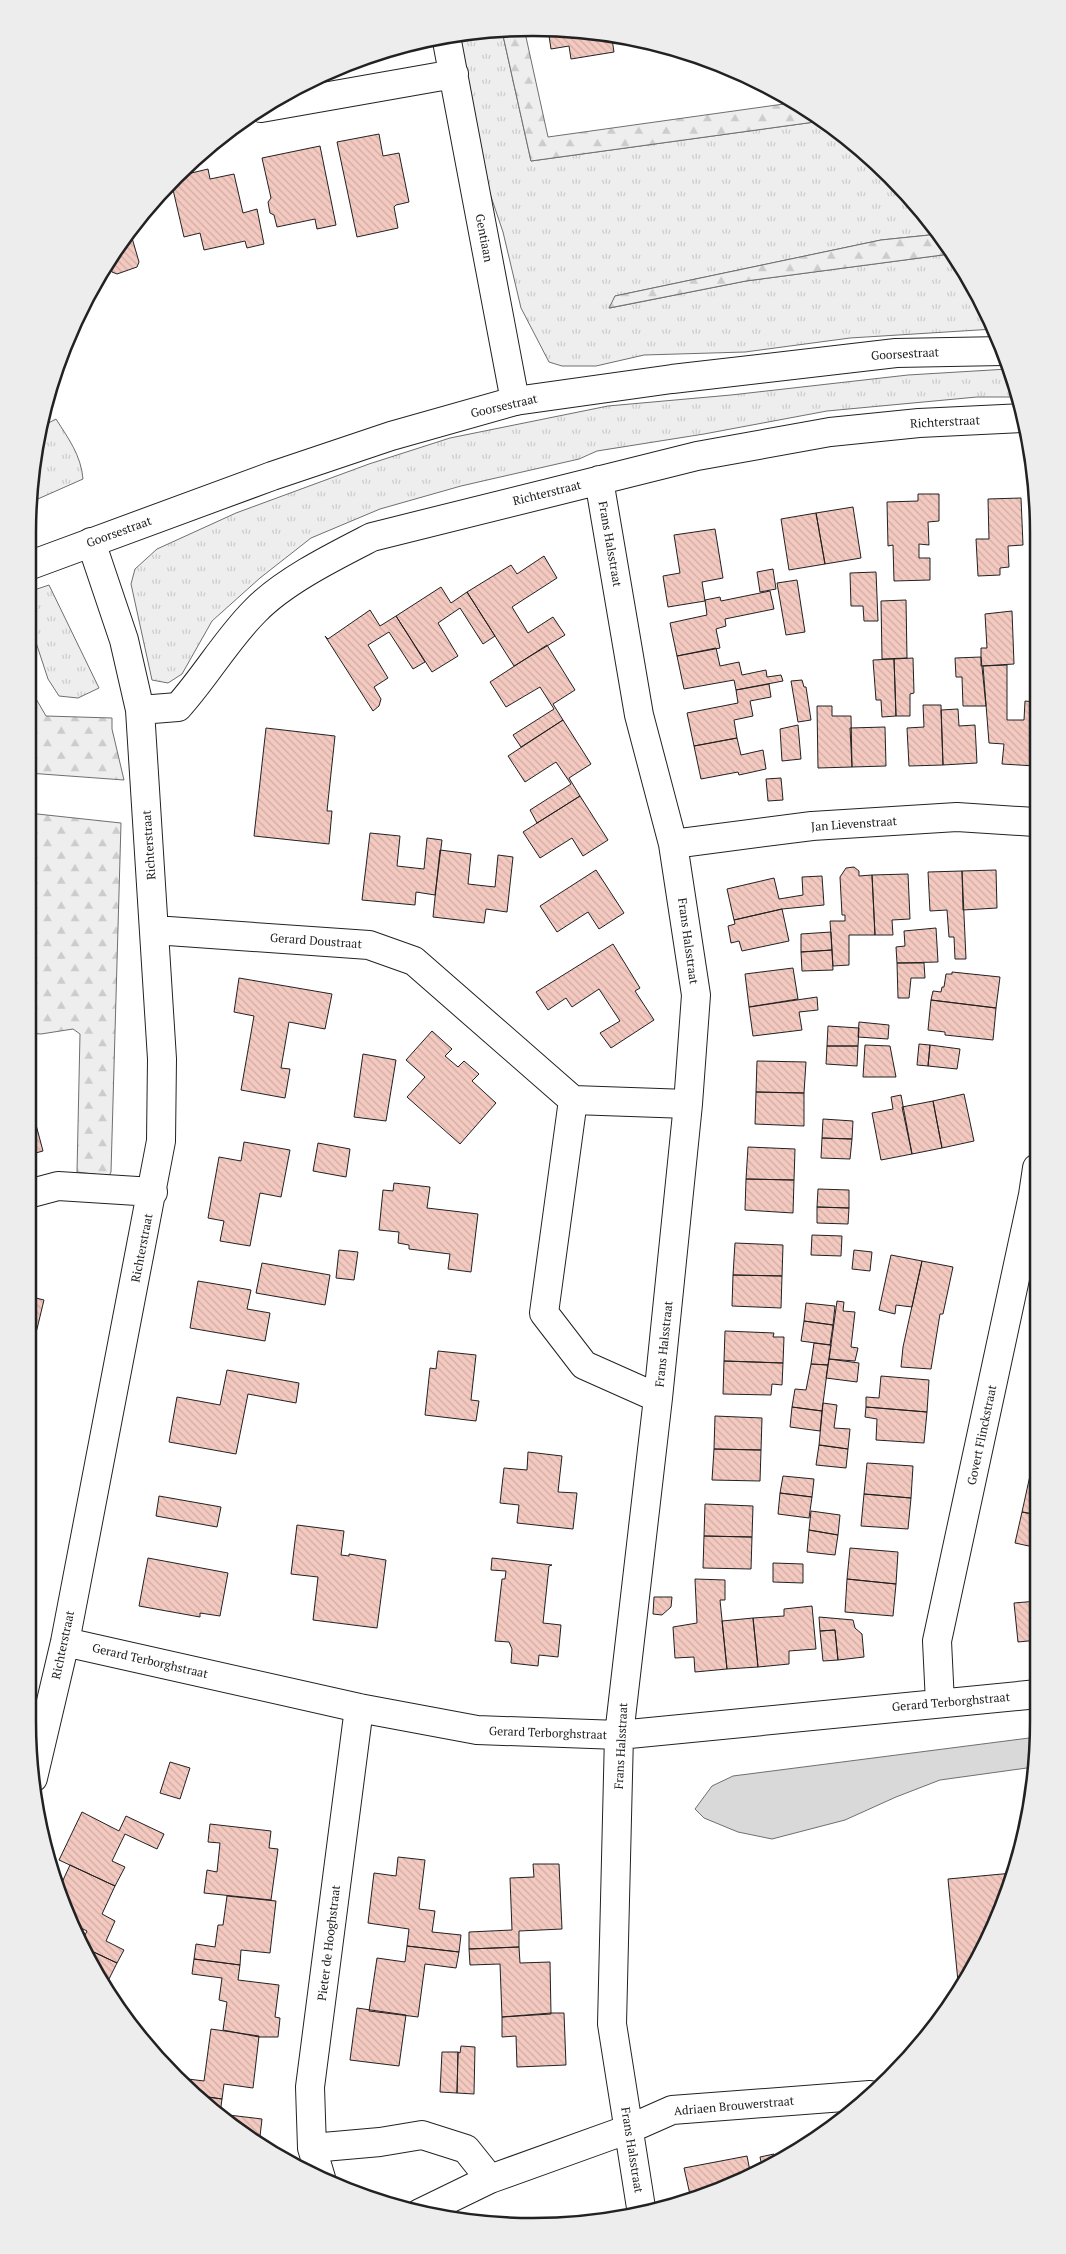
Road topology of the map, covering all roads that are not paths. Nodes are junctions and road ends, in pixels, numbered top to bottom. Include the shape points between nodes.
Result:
1 (448, 44) edge
2 (454, 74) junction
3 (283, 104) edge
4 (995, 351) edge
5 (515, 401) junction
6 (1016, 418) edge
7 (599, 480) junction
8 (91, 542) junction
9 (36, 563) edge
10 (140, 710) junction
11 (1030, 822) edge
12 (673, 844) junction
13 (154, 930) junction
14 (573, 1100) junction
15 (688, 1104) junction
16 (36, 1192) edge
17 (152, 1192) junction
18 (1030, 1209) edge
19 (658, 1398) junction
20 (65, 1642) junction
21 (1030, 1695) edge
22 (940, 1703) junction
23 (360, 1708) junction
24 (619, 1735) junction
25 (38, 1759) edge
26 (859, 2096) edge
27 (629, 2129) junction
28 (312, 2148) junction
29 (318, 2169) edge
30 (490, 2179) junction
31 (641, 2206) edge
32 (431, 2207) edge

1 - 2 street, Gentiaan
2 - 3 street
2 - 5 street, Gentiaan
4 - 5 street, Goorsestraat via 896,353
5 - 8 street, Goorsestraat via 392,436
6 - 7 street, Richterstraat via 830,432 697,456
7 - 10 street, Richterstraat via 372,536 283,589 256,610 227,642 198,685 178,707
7 - 12 street, Frans Halsstraat via 639,715
8 - 9 street, Goorsestraat
8 - 10 street, Richterstraat via 124,640
10 - 13 street, Richterstraat
11 - 12 street, Jan Lievenstraat via 957,816 812,826
12 - 15 street, Frans Halsstraat via 696,995
13 - 14 street, Gerard Doustraat via 369,945 414,961
13 - 17 street, Richterstraat via 162,1059 162,1141
14 - 15 street
14 - 19 street via 544,1313 584,1365
15 - 19 street, Frans Halsstraat
16 - 17 street via 58,1186
17 - 20 street, Richterstraat
18 - 22 street, Govert Flinckstraat via 937,1641
19 - 24 street, Frans Halsstraat
20 - 23 street, Gerard Terborghstraat
20 - 25 street, Richterstraat
21 - 22 street, Gerard Terborghstraat
22 - 24 street, Gerard Terborghstraat
23 - 24 street, Gerard Terborghstraat via 477,1730
23 - 28 street, Pieter de Hooghstraat via 310,2087
24 - 27 street, Frans Halsstraat via 612,2024
26 - 27 street, Adriaen Brouwerstraat via 672,2110
27 - 30 street, Adriaen Brouwerstraat
27 - 31 street, Frans Halsstraat
28 - 29 street, Pieter de Hooghstraat
28 - 30 street via 380,2142 422,2134 466,2149
30 - 32 street, Adriaen Brouwerstraat

